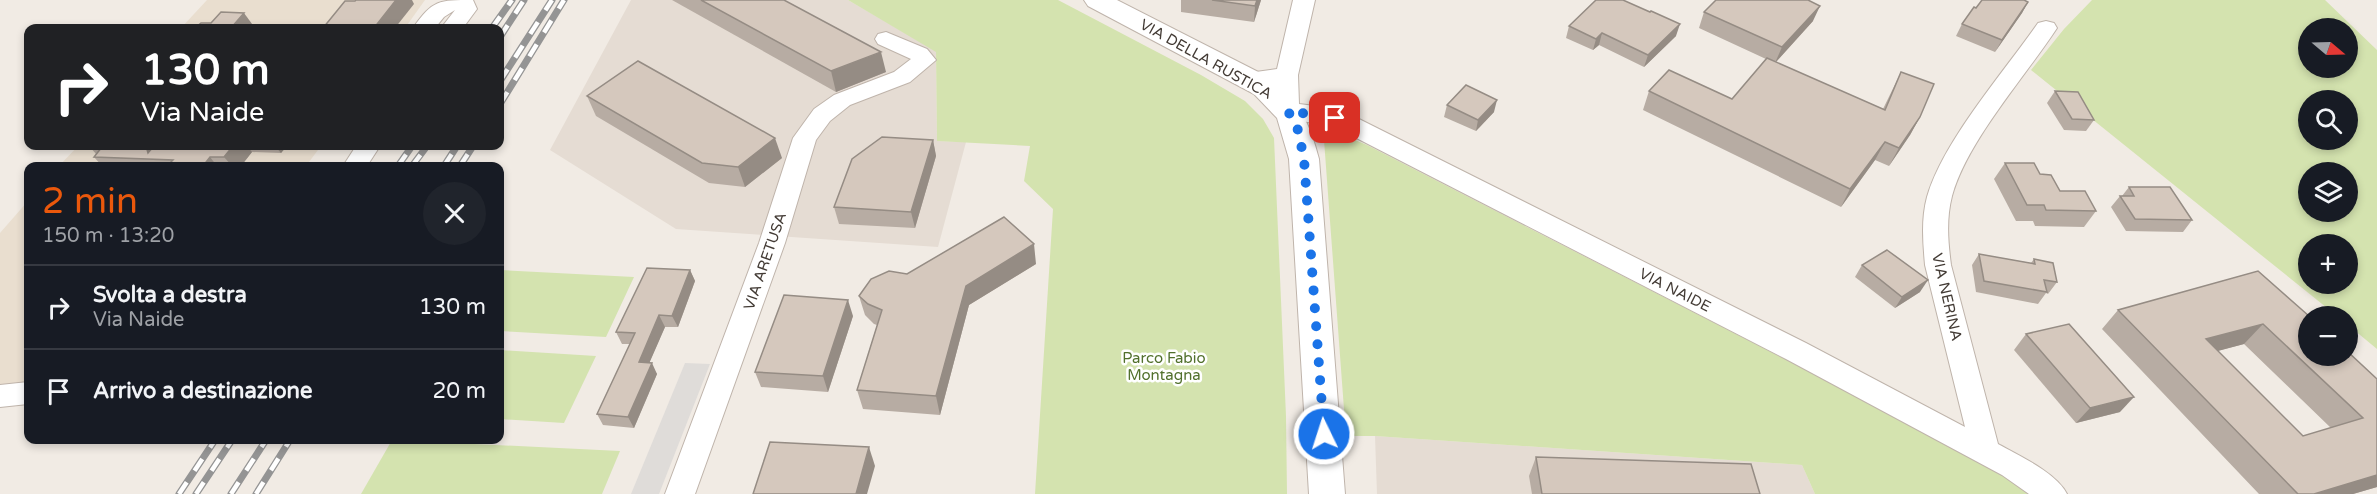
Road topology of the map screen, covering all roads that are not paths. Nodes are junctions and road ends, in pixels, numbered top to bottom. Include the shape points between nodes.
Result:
1 (1097, 0) edge
2 (1304, 0) edge
3 (427, 24) edge
4 (455, 24) edge
5 (2046, 27) dead end
6 (886, 39) dead end
7 (1287, 75) junction
8 (1249, 79) junction
9 (1288, 111) junction
10 (24, 393) edge
11 (0, 396) edge
12 (1985, 451) junction
13 (680, 494) edge
14 (1327, 494) edge
15 (2052, 494) edge

1 - 8 street, VIA DELLA RUSTICA
2 - 7 street
3 - 4 street via 447,3 464,3 466,9
5 - 12 street, VIA NERINA via 1954,156 1936,212 1938,265
6 - 13 street, VIA ARETUSA via 925,60 903,77 842,100 822,115 805,138 772,243
7 - 8 street
7 - 9 street
8 - 9 street, VIA DELLA RUSTICA via 1272,93
9 - 12 street, VIA NAIDE via 1343,121
9 - 14 street, VIA DELLA RUSTICA via 1298,130 1304,159
10 - 11 street
12 - 15 street, VIA NAIDE

